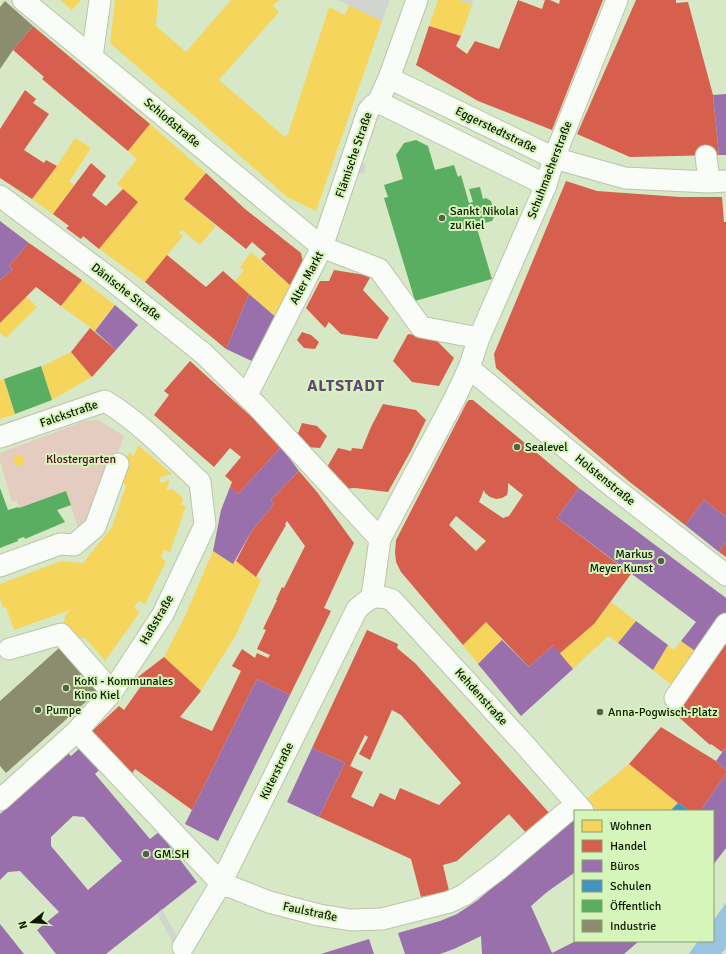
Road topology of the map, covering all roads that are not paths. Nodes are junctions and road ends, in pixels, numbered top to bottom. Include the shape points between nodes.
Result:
1 (22, 0) edge
2 (100, 0) edge
3 (417, 0) edge
4 (617, 0) edge
5 (92, 57) junction
6 (389, 78) junction
7 (378, 102) junction
8 (706, 156) dead end
9 (554, 158) junction
10 (718, 181) edge
11 (546, 185) junction
12 (0, 196) edge
13 (322, 247) junction
14 (479, 338) junction
15 (468, 368) junction
16 (247, 395) junction
17 (133, 421) joint
18 (0, 437) edge
19 (118, 464) dead end
20 (380, 539) junction
21 (0, 566) edge
22 (726, 575) edge
23 (372, 597) junction
24 (726, 624) edge
25 (9, 649) dead end
26 (112, 692) junction
27 (675, 698) dead end
28 (77, 731) junction
29 (2, 794) edge
30 (580, 807) edge
31 (574, 812) edge
32 (221, 883) junction
33 (180, 952) edge

1 - 5 street, Schloßstraße
2 - 5 street
3 - 6 street, Flämische Straße
4 - 9 street, Schuhmacherstraße
5 - 13 street, Schloßstraße
6 - 7 street, Flämische Straße
6 - 9 street, Eggerstedtstraße
7 - 11 street
7 - 13 street, Flämische Straße via 368,111
8 - 10 street
9 - 10 street, Eggerstedtstraße via 625,178
9 - 11 street, Schuhmacherstraße
11 - 14 street, Schuhmacherstraße
12 - 16 street, Dänische Straße via 108,276 204,354
13 - 14 street, Alter Markt via 379,268 421,326
13 - 16 street, Alter Markt
14 - 15 street
15 - 20 street via 454,400
15 - 22 street, Holstenstraße via 608,484
16 - 20 street
17 - 18 street, Falckstraße via 105,401
17 - 26 street, Haßstraße via 200,482 205,525 163,614
19 - 21 street via 95,527 74,545 60,544
20 - 23 street
23 - 30 street, Kehdenstraße via 392,600
23 - 32 street, Küterstraße via 357,609
24 - 27 street
25 - 26 street via 61,634
26 - 28 street, Haßstraße
28 - 29 street, Haßstraße
28 - 32 street, Faulstraße
31 - 32 street, Faulstraße via 464,895 449,902 382,919 351,920 319,915 269,902
32 - 33 street, Küterstraße

